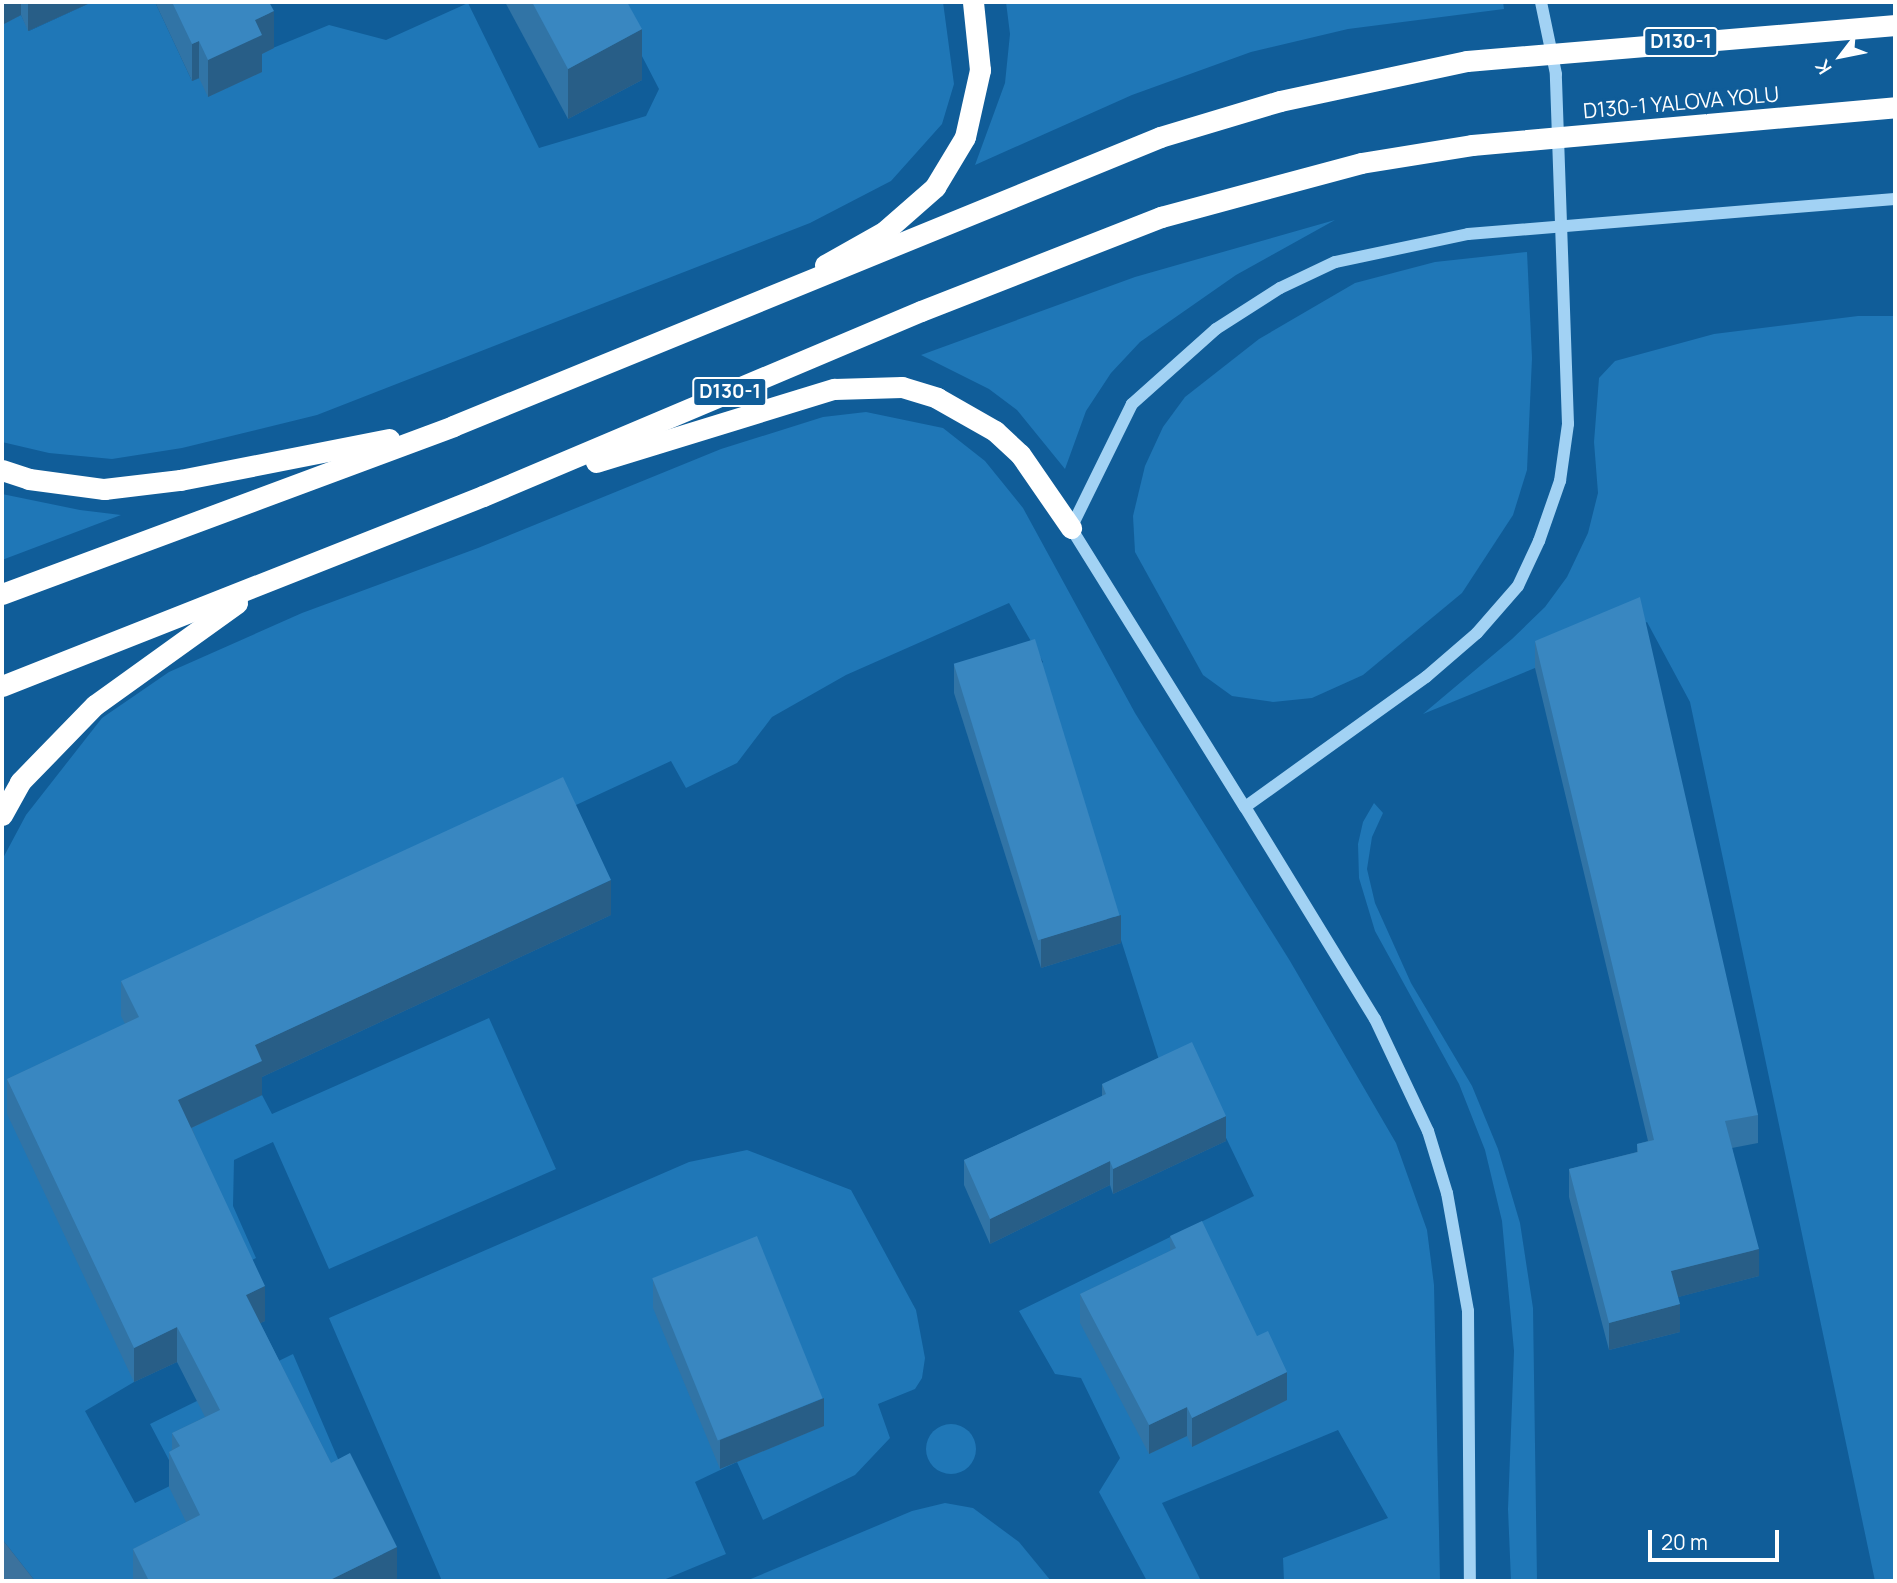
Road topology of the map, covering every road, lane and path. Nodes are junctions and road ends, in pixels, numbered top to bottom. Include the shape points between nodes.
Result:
1 (973, 2) edge
2 (1541, 2) edge
3 (1895, 25) edge
4 (1895, 107) edge
5 (1895, 199) edge
6 (747, 310) junction
7 (453, 426) junction
8 (2, 470) edge
9 (483, 496) junction
10 (1071, 528) junction
11 (263, 584) junction
12 (2, 594) edge
13 (2, 686) edge
14 (1245, 807) junction
15 (2, 815) edge
16 (1470, 1581) edge

1 - 6 highway via 980,70 965,137 935,187 885,230
2 - 14 street via 1556,74 1568,424 1560,481 1539,541 1518,586 1477,633 1426,677
3 - 6 highway, D130-1, bridge via 1467,61 1397,72 1215,118
4 - 9 highway, D130-1 YALOVA YOLU / D130-1, bridge via 1472,145 1361,163 1161,217 921,311
5 - 10 street, bridge via 1468,234 1335,262 1280,288 1216,329 1132,404
6 - 7 highway, D130-1
7 - 8 highway via 180,480 104,489 29,479
7 - 12 highway, D130-1
9 - 10 highway via 834,388 881,386 937,398 995,431 1020,454
9 - 11 highway, D130-1
10 - 14 street
11 - 13 highway, D130-1
11 - 15 highway via 95,705 20,782
14 - 16 street via 1375,1019 1428,1131 1447,1193 1468,1311

